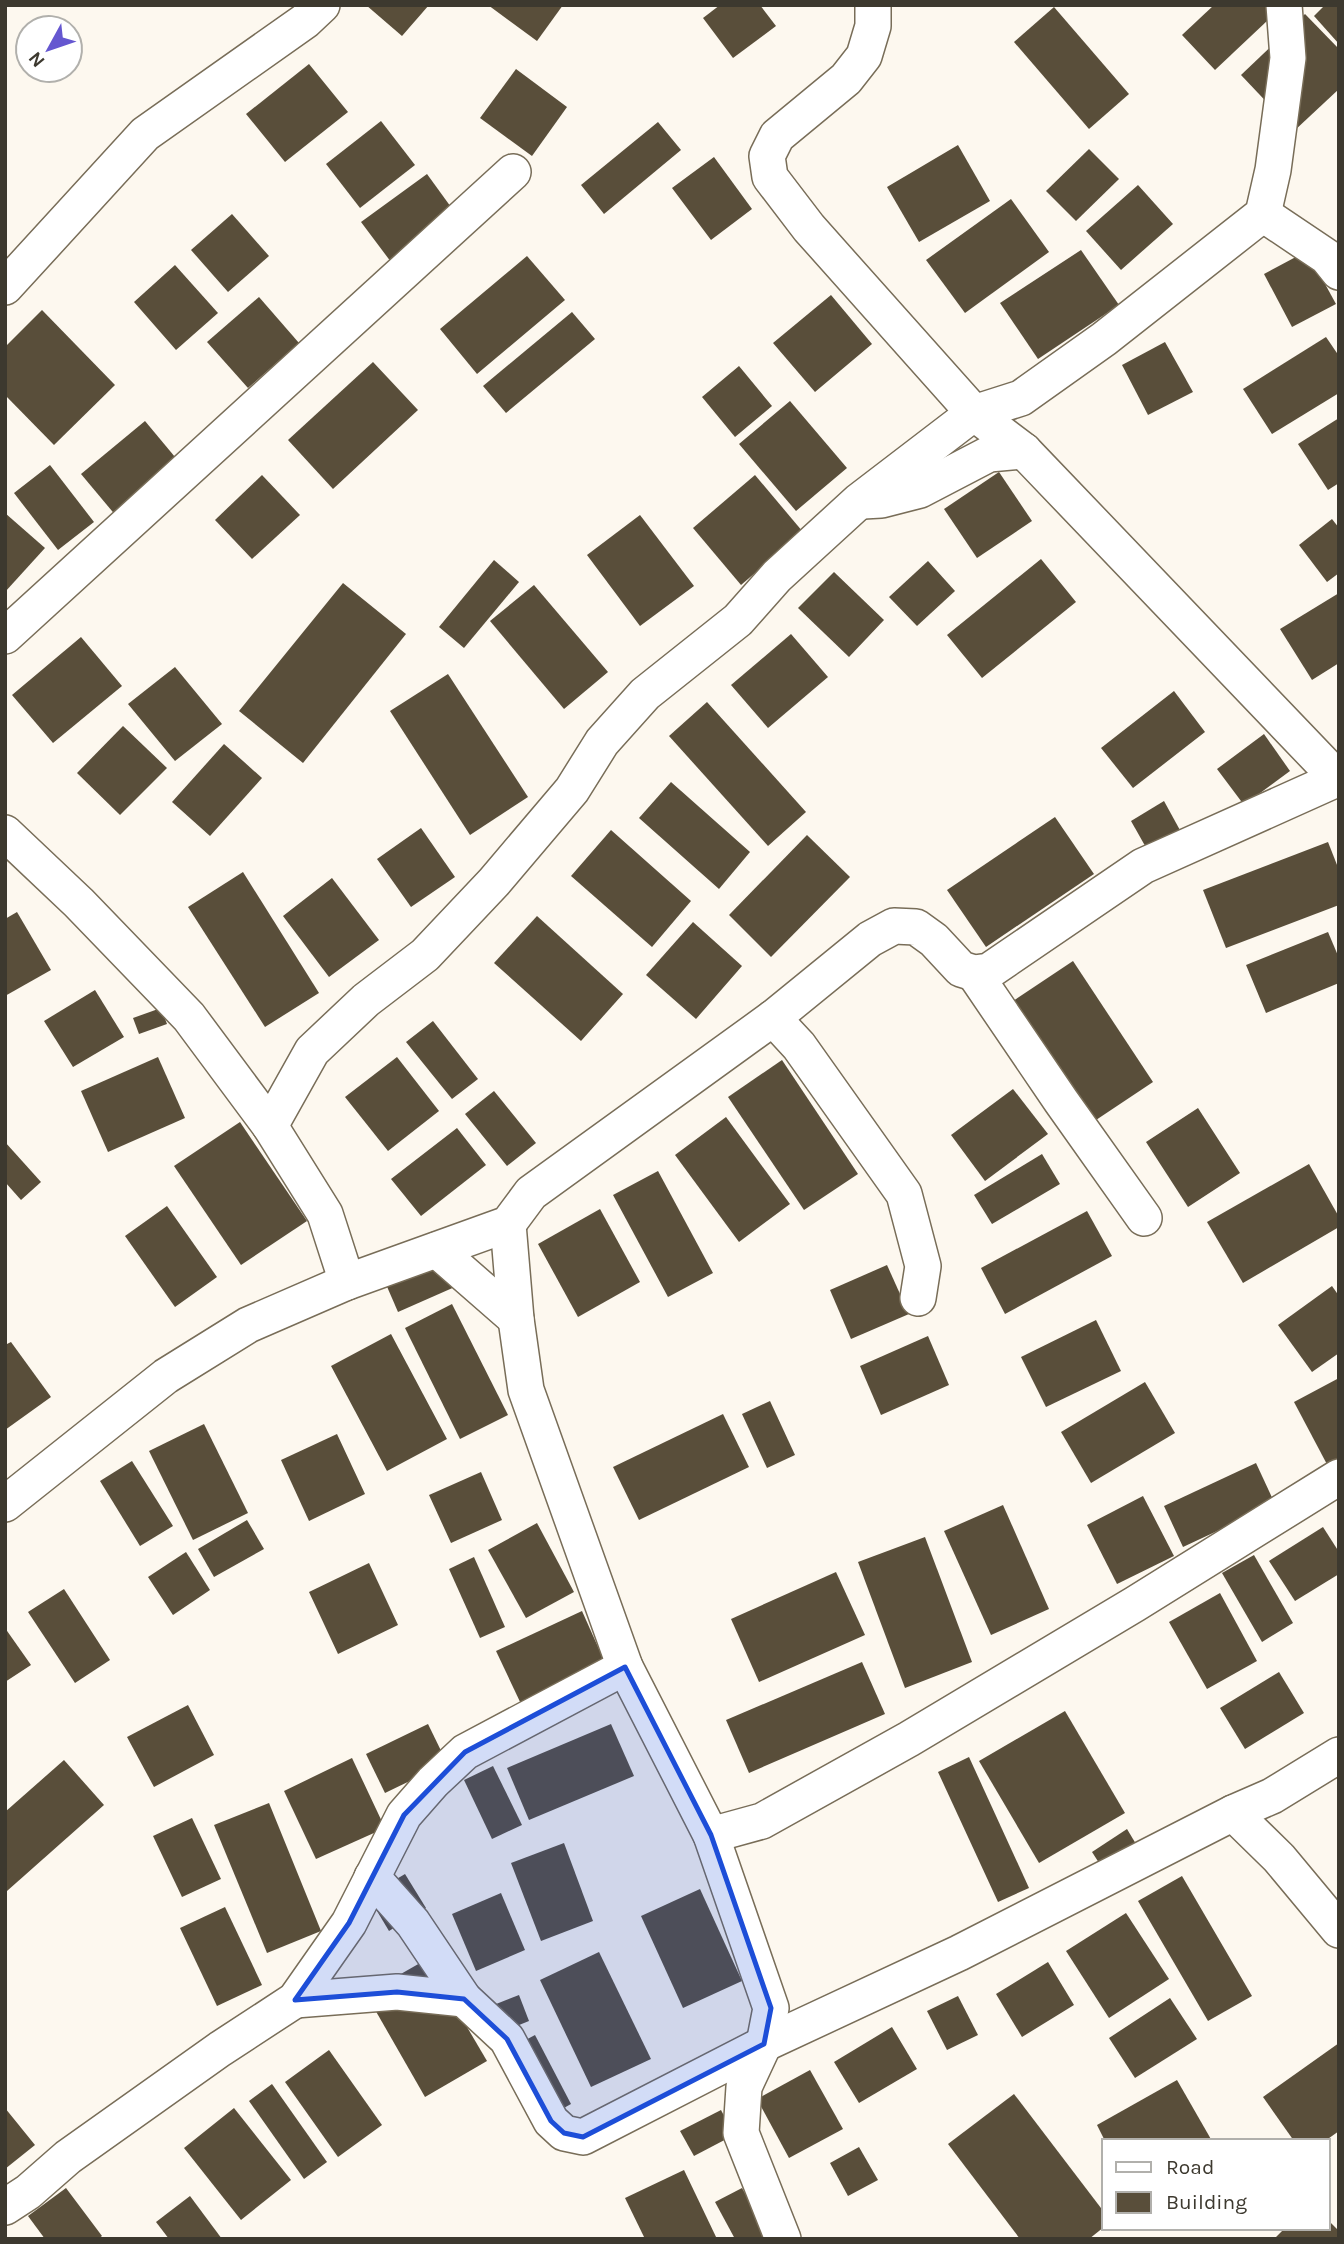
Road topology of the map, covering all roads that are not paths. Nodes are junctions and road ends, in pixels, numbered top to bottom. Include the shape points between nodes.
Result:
1 (322, 5) edge
2 (873, 5) edge
3 (1284, 5) edge
4 (513, 172) dead end
5 (1262, 214) junction
6 (1335, 262) edge
7 (5, 287) edge
8 (974, 413) junction
9 (1024, 451) junction
10 (859, 501) junction
11 (5, 636) edge
12 (1338, 779) edge
13 (5, 833) edge
14 (974, 973) junction
15 (774, 1018) junction
16 (270, 1126) junction
17 (1144, 1218) dead end
18 (508, 1223) junction
19 (437, 1250) junction
20 (347, 1282) junction
21 (918, 1298) dead end
22 (516, 1318) junction
23 (1339, 1477) edge
24 (8, 1497) edge
25 (625, 1667) junction
26 (1339, 1755) edge
27 (1233, 1813) junction
28 (711, 1835) junction
29 (373, 1877) junction
30 (1339, 1930) edge
31 (464, 1999) junction
32 (295, 2000) junction
33 (764, 2044) junction
34 (5, 2207) edge
35 (783, 2239) edge

1 - 7 street via 306,21 145,134
2 - 8 street via 873,26 864,56 846,79 777,136 767,156 770,177 809,228
3 - 5 street via 1288,58 1273,170
4 - 11 street
5 - 6 street
5 - 8 street via 1021,398
8 - 9 street
8 - 10 street
9 - 10 street via 989,454 920,490
9 - 12 street
10 - 16 street via 777,576 738,620 645,694 602,742 572,790 485,891 425,955 366,1000 312,1051
12 - 14 street via 1143,866 989,971
13 - 16 street via 189,1017
14 - 15 street via 961,969 916,927 894,926 870,939
14 - 17 street
15 - 18 street via 531,1193
15 - 21 street via 904,1194 923,1266
16 - 20 street via 325,1214
18 - 19 street
18 - 22 street
19 - 20 street
19 - 22 street
20 - 24 street via 248,1325 166,1376
22 - 25 street via 526,1390
23 - 28 street via 909,1739 762,1821
25 - 28 street
25 - 29 street via 465,1752 404,1815
26 - 27 street via 1272,1796
27 - 30 street via 1279,1858
27 - 33 street via 959,1953
28 - 33 street via 771,2008
29 - 31 street via 413,1923
29 - 32 street via 349,1923
31 - 32 street via 397,1992
31 - 33 street via 507,2039 551,2121 564,2133 583,2137
32 - 34 street via 68,2157
33 - 35 street via 744,2087 741,2133

